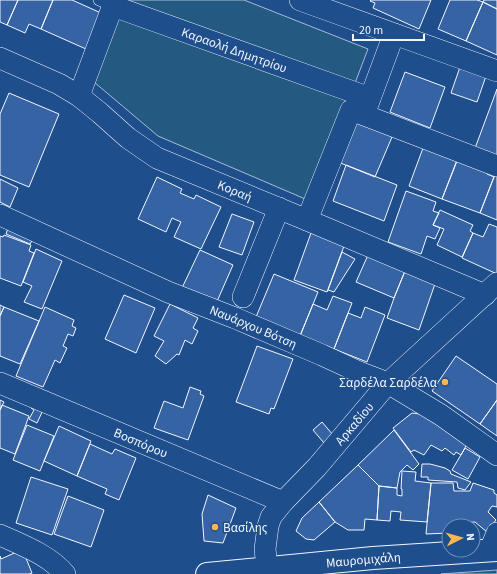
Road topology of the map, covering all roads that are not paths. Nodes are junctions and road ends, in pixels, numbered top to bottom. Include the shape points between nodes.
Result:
1 (300, 0) edge
2 (109, 2) edge
3 (346, 8) edge
4 (394, 34) junction
5 (0, 58) edge
6 (497, 72) edge
7 (79, 96) junction
8 (367, 106) junction
9 (497, 166) edge
10 (279, 208) junction
11 (0, 215) edge
12 (307, 220) junction
13 (491, 289) edge
14 (239, 308) junction
15 (0, 382) edge
16 (388, 383) junction
17 (497, 455) edge
18 (282, 502) junction
19 (0, 535) edge
20 (495, 544) edge
21 (352, 567) edge
22 (268, 571) edge
23 (65, 574) edge
24 (207, 574) edge

1 - 3 street
2 - 7 street
2 - 8 street, Καραολή Δημητρίου
3 - 4 street
4 - 6 street
4 - 8 street
5 - 7 street, Κοραή via 59,84
7 - 10 street, Κοραή via 132,142 158,158
8 - 9 street, Καραολή Δημητρίου
8 - 12 street via 351,110
10 - 12 street, Κοραή
10 - 14 street
11 - 14 street, Ναυάρχου Βότση via 146,282
12 - 13 street, Κοραή
13 - 16 street, Αρκαδίου
14 - 16 street, Ναυάρχου Βότση via 322,355
15 - 18 street, Βοσπόρου
16 - 17 street, Ναυάρχου Βότση
16 - 18 street, Αρκαδίου via 317,467
18 - 22 street, Αρκαδίου via 268,526 265,550
19 - 23 street via 27,547
20 - 21 main road, Μαυρομιχάλη
21 - 22 main road, Μαυρομιχάλη
22 - 24 main road, Μαυρομιχάλη

